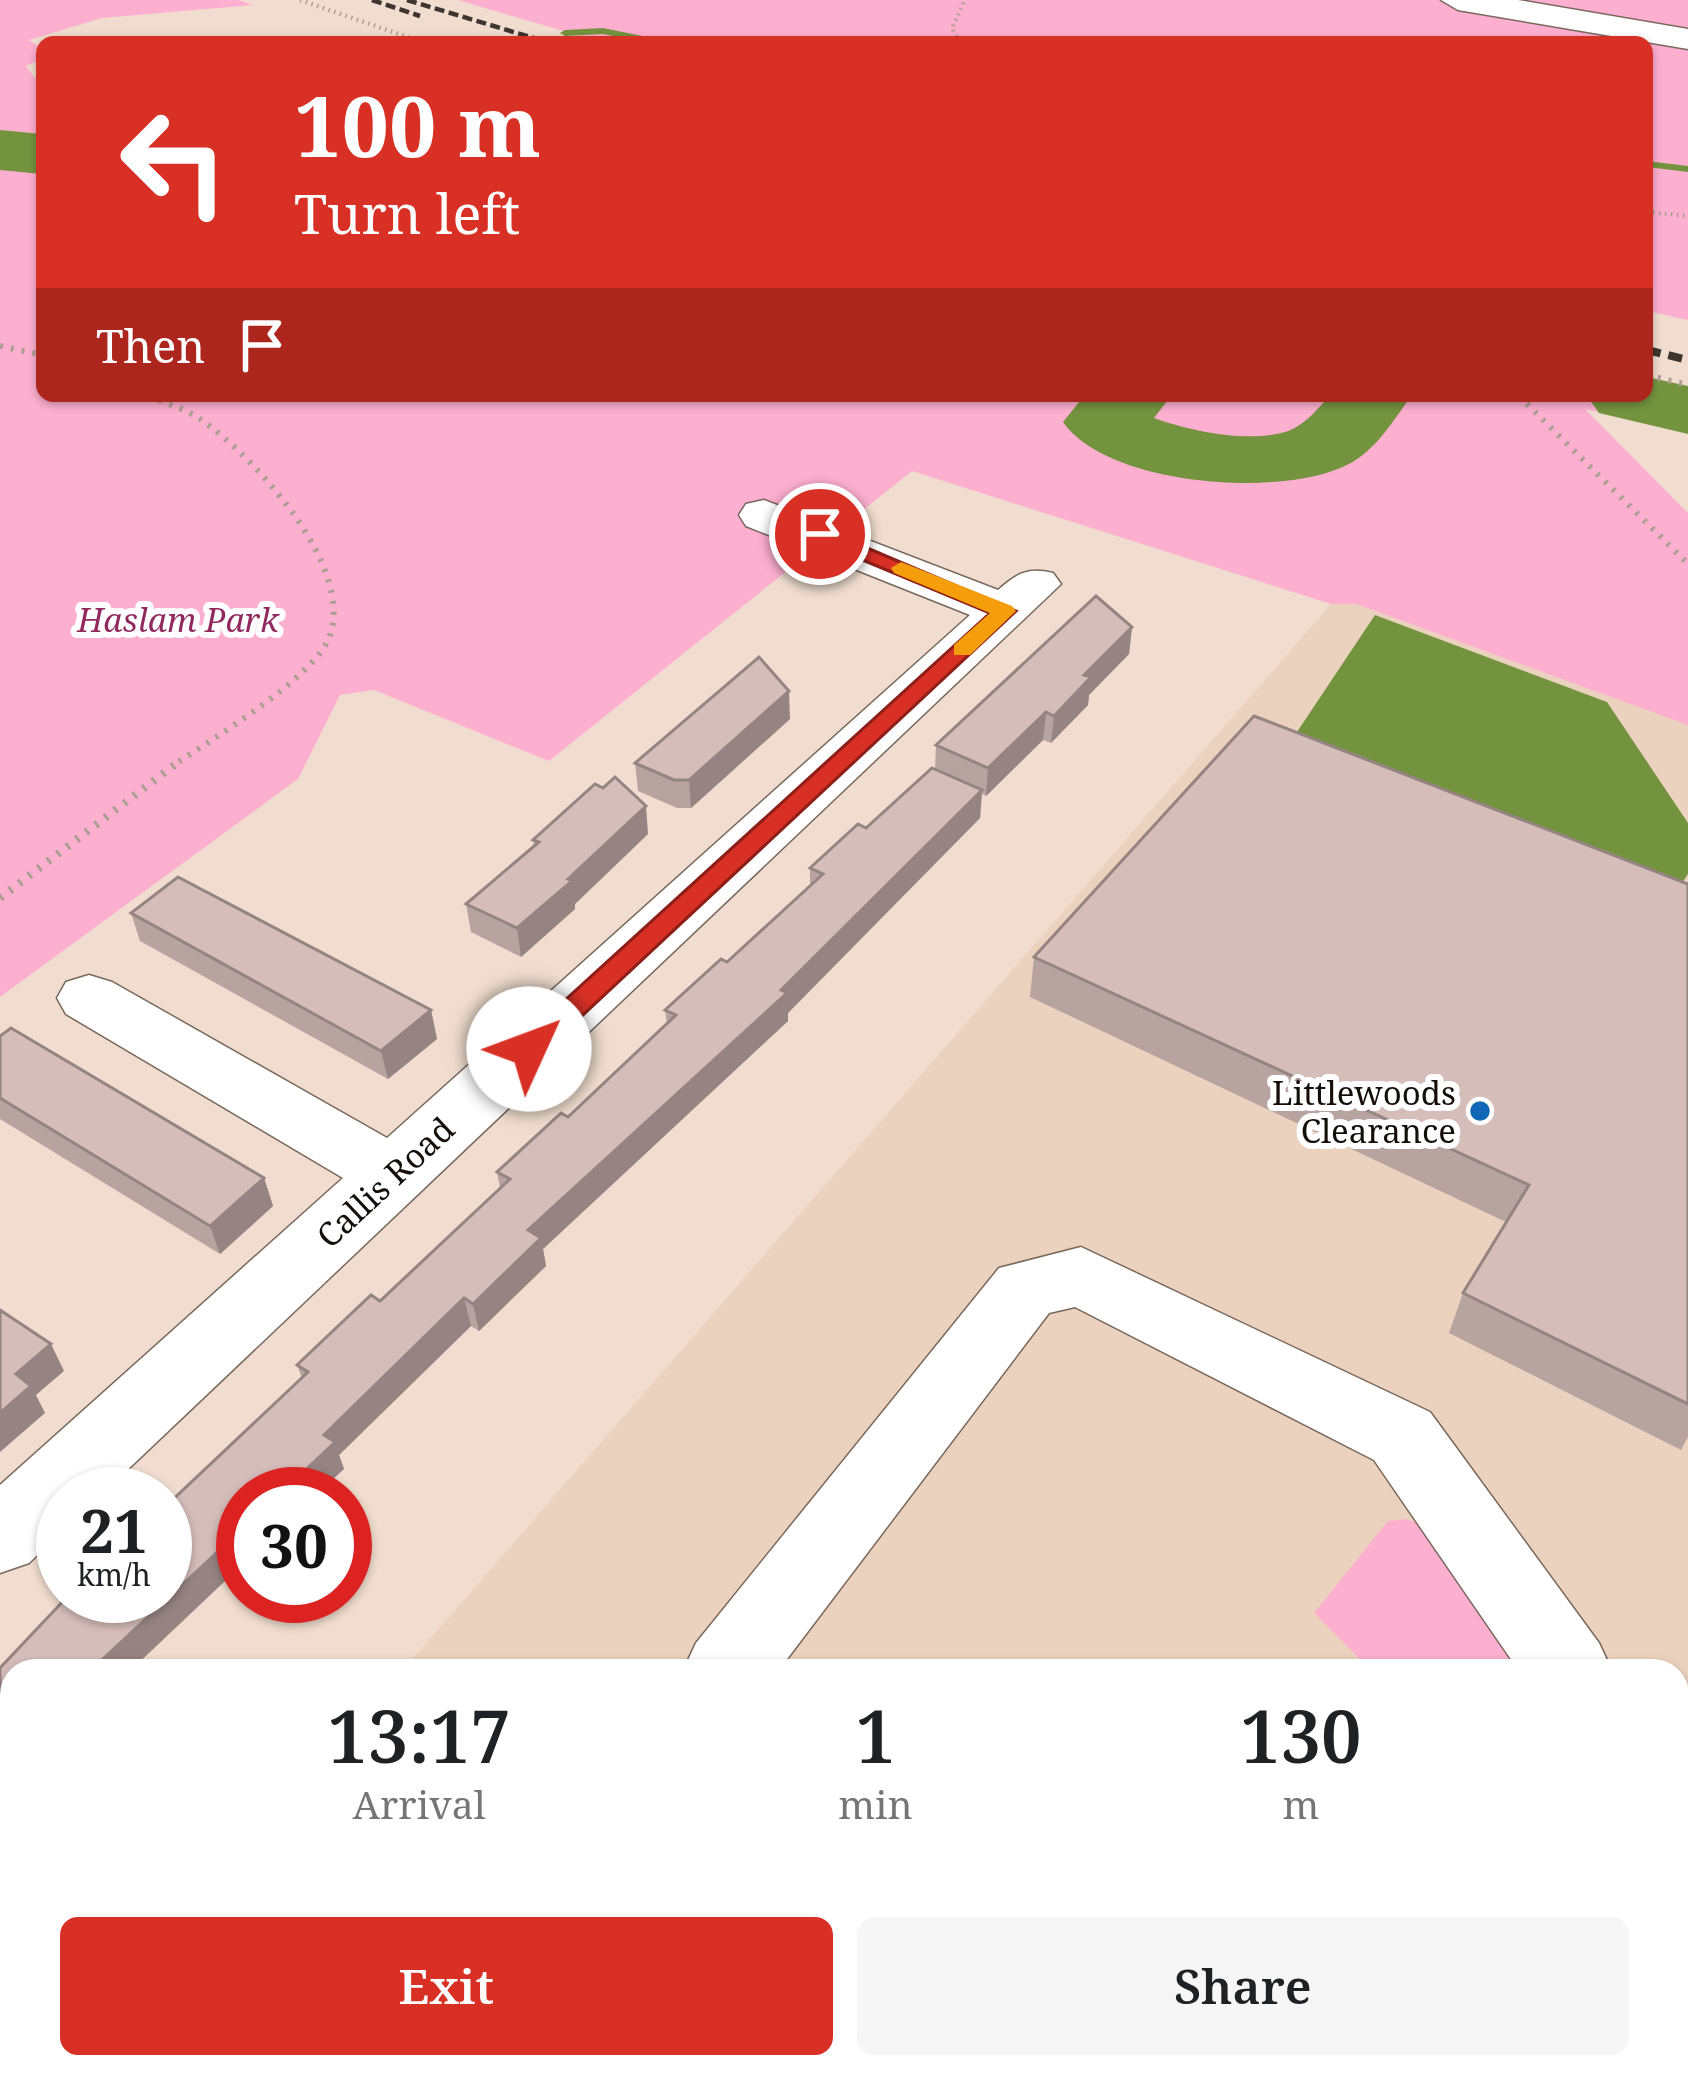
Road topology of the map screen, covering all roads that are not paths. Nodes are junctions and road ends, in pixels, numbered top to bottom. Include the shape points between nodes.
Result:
1 (1458, 0) edge
2 (1688, 39) edge
3 (764, 515) dead end
4 (88, 998) dead end
5 (393, 1174) junction
6 (0, 1537) edge
7 (735, 1659) edge
8 (1560, 1659) edge

1 - 2 street
3 - 5 street, Callis Road via 1020,597
4 - 5 street
5 - 6 street, Callis Road
7 - 8 street via 1025,1289 1081,1276 1402,1436

